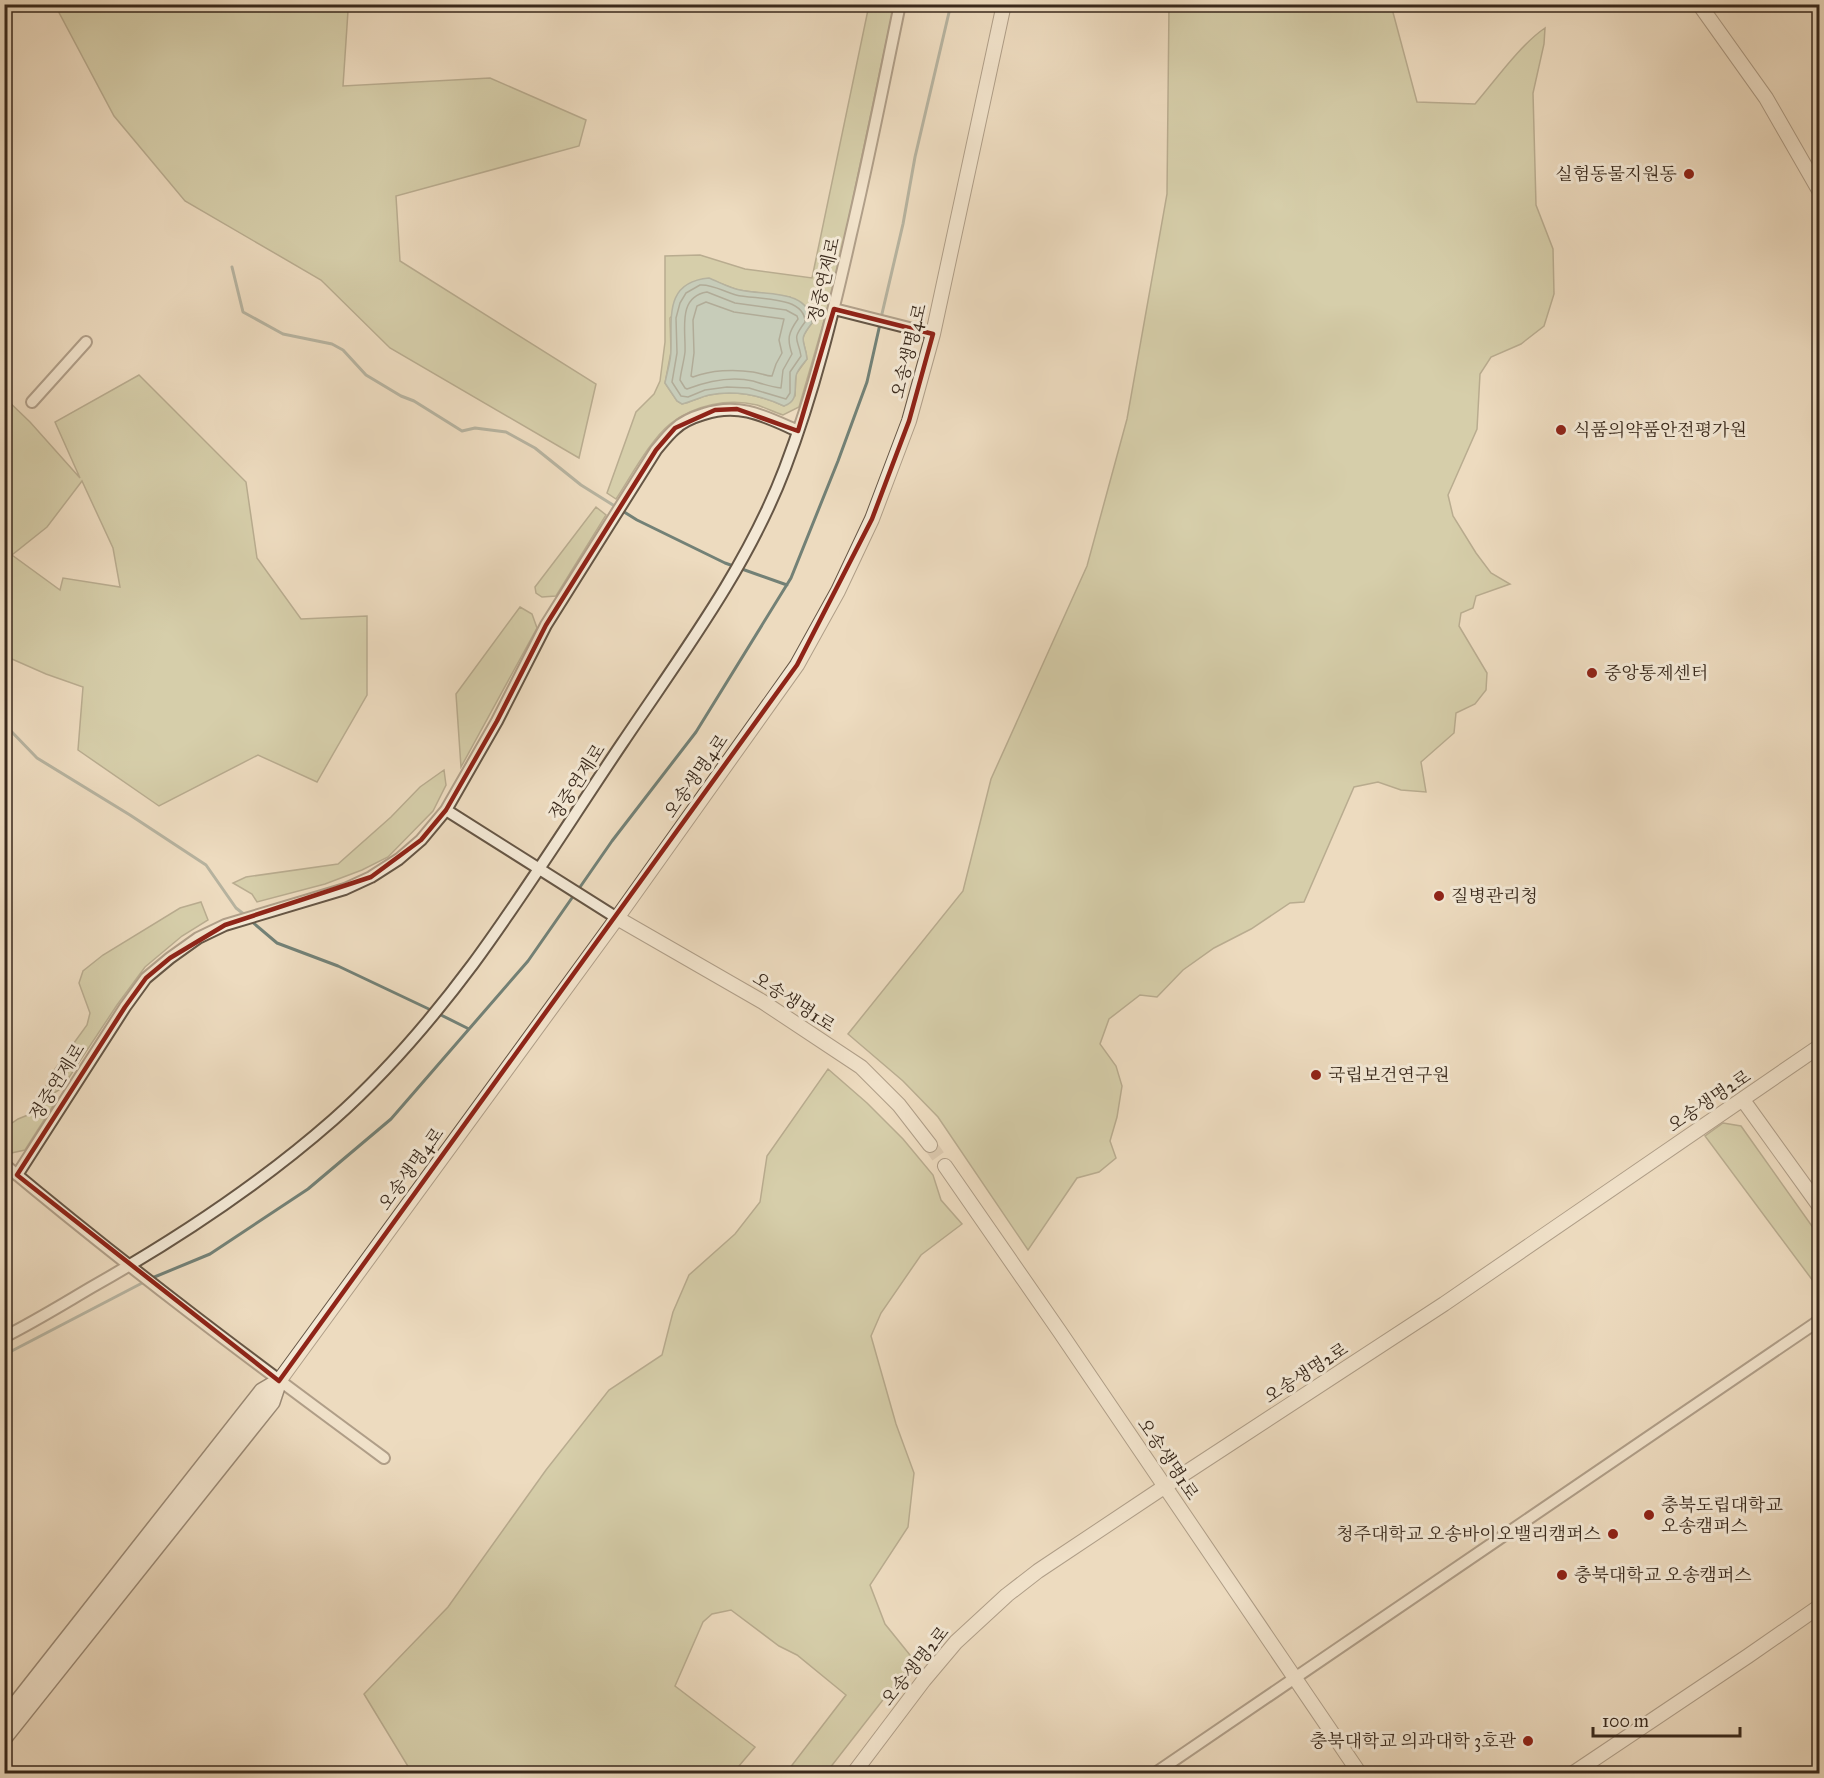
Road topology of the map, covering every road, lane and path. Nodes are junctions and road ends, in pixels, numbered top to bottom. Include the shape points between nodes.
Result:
1 (900, 4) edge
2 (1004, 4) edge
3 (1699, 4) edge
4 (1820, 192) edge
5 (838, 310) junction
6 (927, 333) junction
7 (86, 342) dead end
8 (32, 402) dead end
9 (798, 431) junction
10 (446, 810) junction
11 (544, 871) junction
12 (617, 918) junction
13 (1820, 1046) edge
14 (1743, 1100) junction
15 (930, 1145) tunnel mouth
16 (4, 1164) edge
17 (945, 1166) tunnel mouth
18 (17, 1175) junction
19 (1820, 1207) edge
20 (130, 1266) junction
21 (1820, 1320) edge
22 (4, 1337) edge
23 (279, 1381) junction
24 (384, 1458) dead end
25 (1164, 1487) junction
26 (1820, 1606) edge
27 (1295, 1678) junction
28 (4, 1719) edge
29 (4, 1738) edge
30 (854, 1773) edge
31 (1154, 1773) edge
32 (1360, 1773) edge
33 (1572, 1773) edge

1 - 5 street, 정중연제로
2 - 6 street, 오송생명4로
3 - 4 street via 1766,98
5 - 6 street
5 - 9 street, 정중연제로
6 - 12 street, 오송생명4로 via 909,421 872,519 838,591 797,665
7 - 8 street
9 - 10 street via 737,409 715,410 675,428 656,450 546,626 498,721
9 - 11 street, 정중연제로 via 755,536 732,576
10 - 11 street
10 - 18 street, 정중연제로 via 421,840 371,877 198,938 146,978
11 - 12 street
11 - 20 street, 정중연제로 via 424,1024 335,1118 231,1200
12 - 15 street, 오송생명1로 via 763,1002 861,1067 899,1105
12 - 23 street, 오송생명4로
13 - 14 street, 오송생명2로
14 - 19 street
14 - 25 street, 오송생명2로 via 1444,1304
16 - 18 street
17 - 25 street, 오송생명1로
18 - 20 street
20 - 22 street
20 - 23 street
21 - 27 street
23 - 24 street
23 - 28 main road via 262,1391
23 - 29 main road via 272,1402
25 - 27 street, 오송생명1로
25 - 30 street, 오송생명2로 via 1038,1571 980,1619 924,1680
26 - 33 street
27 - 31 street
27 - 32 street, 오송생명1로

